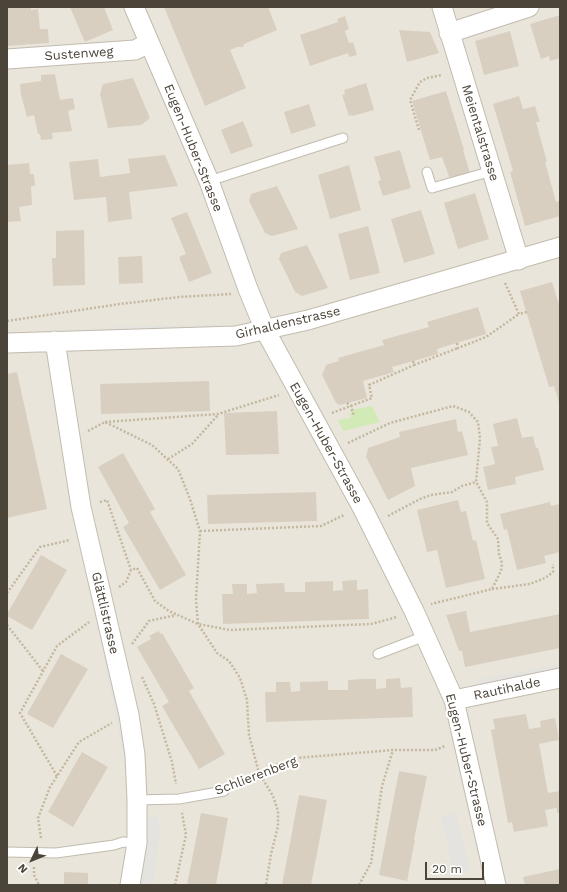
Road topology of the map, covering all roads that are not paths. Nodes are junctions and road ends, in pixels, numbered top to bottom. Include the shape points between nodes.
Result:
1 (134, 7) edge
2 (442, 7) edge
3 (530, 7) edge
4 (449, 33) junction
5 (150, 43) junction
6 (7, 59) edge
7 (343, 138) dead end
8 (492, 171) junction
9 (427, 172) dead end
10 (209, 182) junction
11 (560, 247) edge
12 (519, 260) junction
13 (265, 330) junction
14 (55, 341) junction
15 (7, 343) edge
16 (425, 636) junction
17 (378, 654) dead end
18 (560, 678) edge
19 (454, 700) junction
20 (224, 791) road end
21 (137, 800) junction
22 (137, 843) junction
23 (7, 852) edge
24 (130, 885) edge
25 (496, 885) edge

1 - 5 street, Eugen-Huber-Strasse
2 - 4 street, Meientalstrasse
3 - 4 street
4 - 8 street, Meientalstrasse
5 - 6 street, Sustenweg via 135,50
5 - 10 street, Eugen-Huber-Strasse
7 - 10 lane
8 - 9 lane via 432,188
8 - 12 street, Meientalstrasse
10 - 13 street, Eugen-Huber-Strasse
11 - 12 street, Girhaldenstrasse
12 - 13 street, Girhaldenstrasse
13 - 14 street, Girhaldenstrasse via 236,336
13 - 16 street, Eugen-Huber-Strasse via 362,509
14 - 15 street, Girhaldenstrasse
14 - 21 street, Glättlistrasse via 81,507 129,715 135,755
16 - 17 lane
16 - 19 street, Eugen-Huber-Strasse
18 - 19 street, Rautihalde
19 - 25 street, Eugen-Huber-Strasse
20 - 21 lane, Schlierenberg via 179,799
21 - 22 street, Glättlistrasse
22 - 23 lane via 123,842 56,852
22 - 24 street, Glättlistrasse

